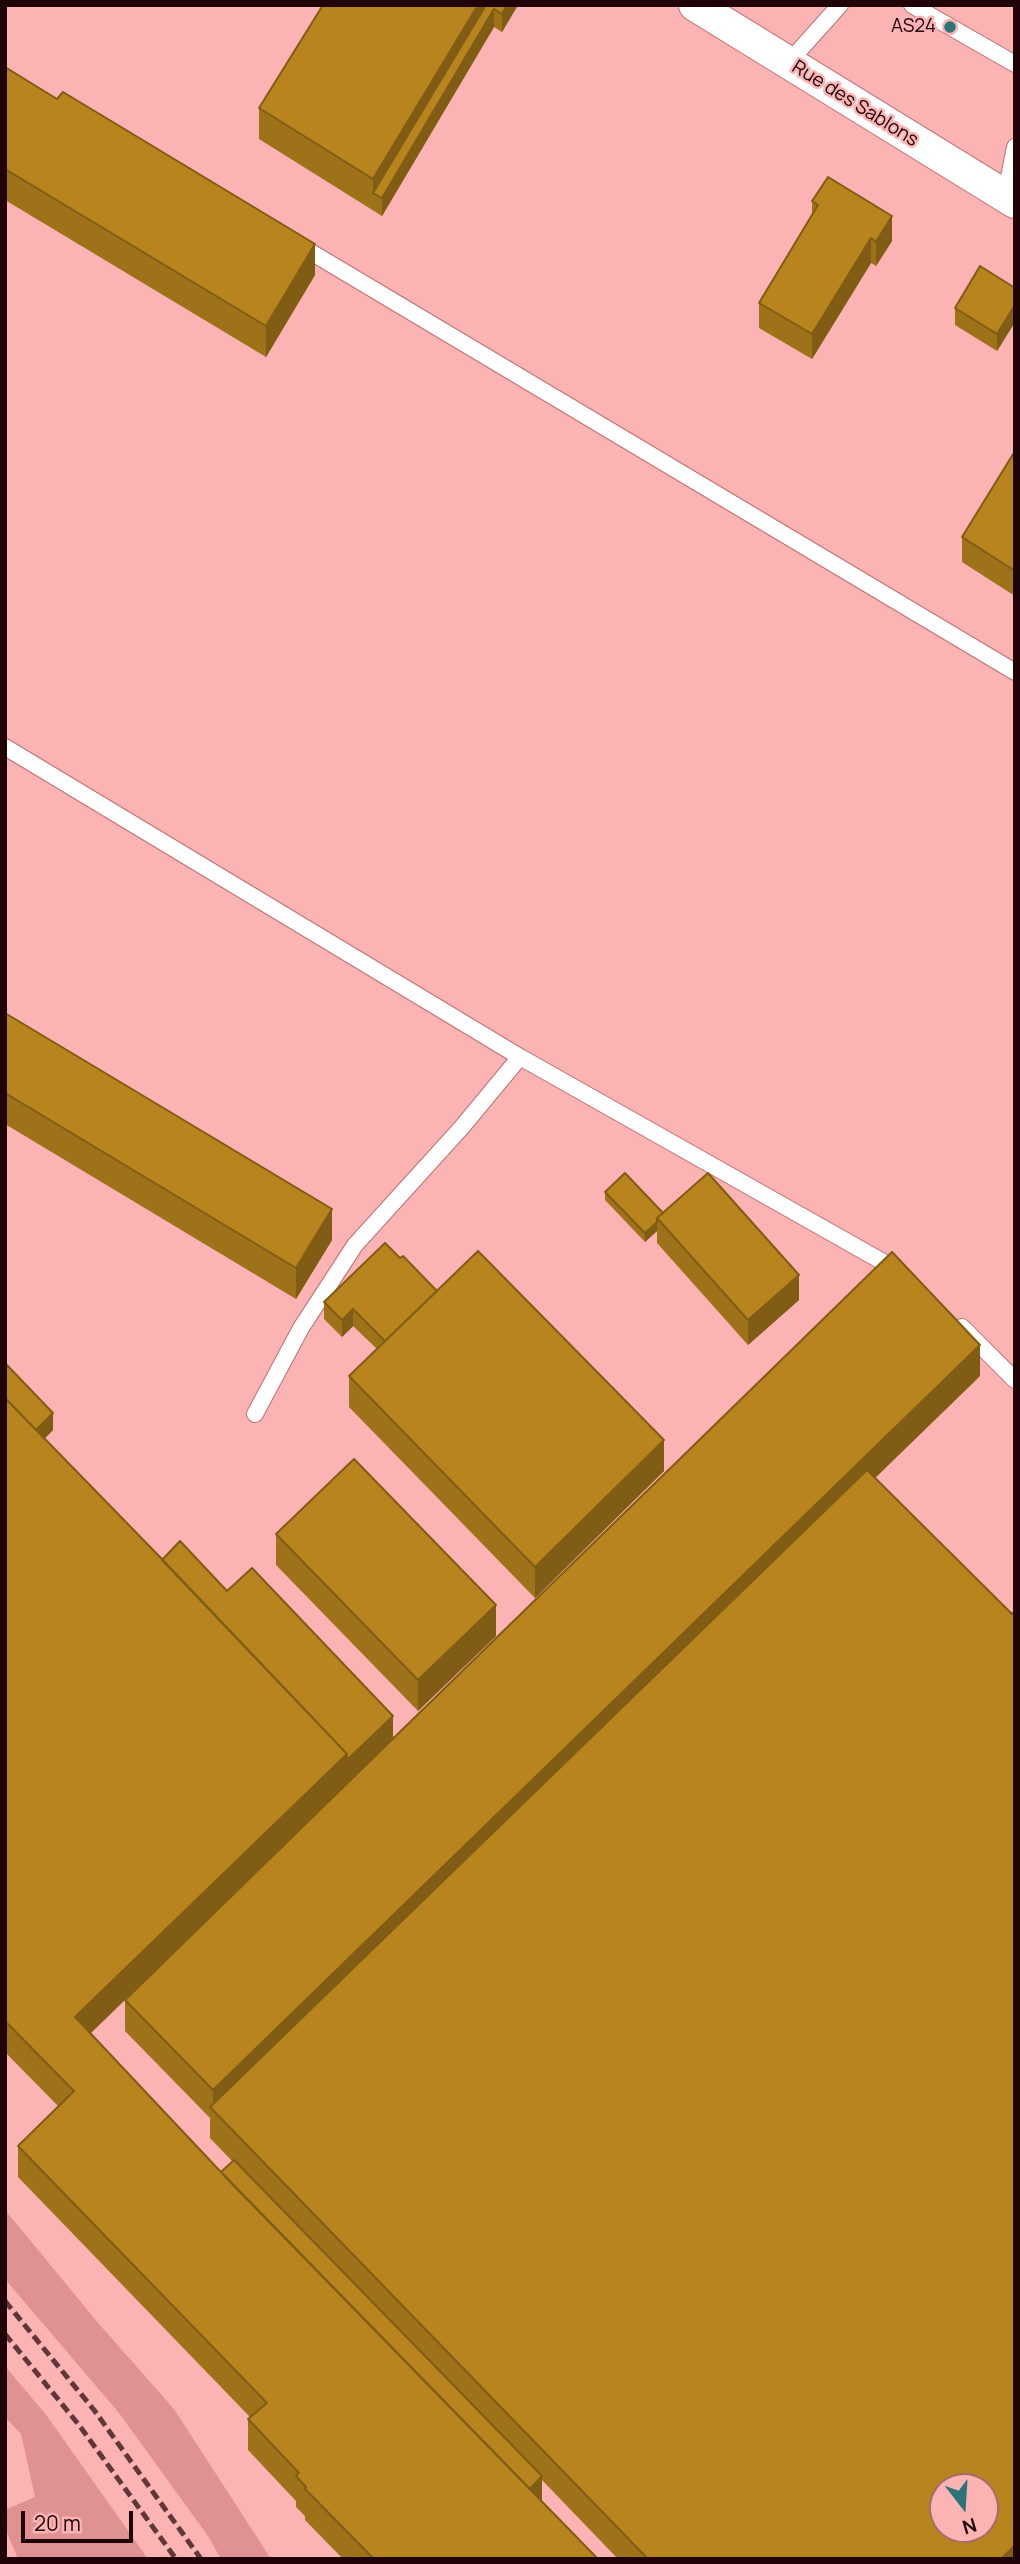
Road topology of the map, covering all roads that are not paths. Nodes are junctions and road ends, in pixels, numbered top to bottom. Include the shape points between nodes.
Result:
1 (695, 5) edge
2 (840, 5) edge
3 (912, 5) edge
4 (788, 62) junction
5 (1015, 64) edge
6 (1015, 147) edge
7 (1010, 200) edge
8 (280, 233) edge
9 (1015, 672) edge
10 (5, 747) edge
11 (520, 1057) junction
12 (915, 1280) edge
13 (951, 1316) edge
14 (1015, 1380) edge
15 (255, 1413) dead end

1 - 4 street, Rue des Sablons
2 - 4 lane
3 - 5 lane
4 - 7 street, Rue des Sablons
6 - 7 lane
8 - 9 lane
10 - 11 lane
11 - 12 lane
11 - 15 lane via 355,1245 301,1328
13 - 14 lane

